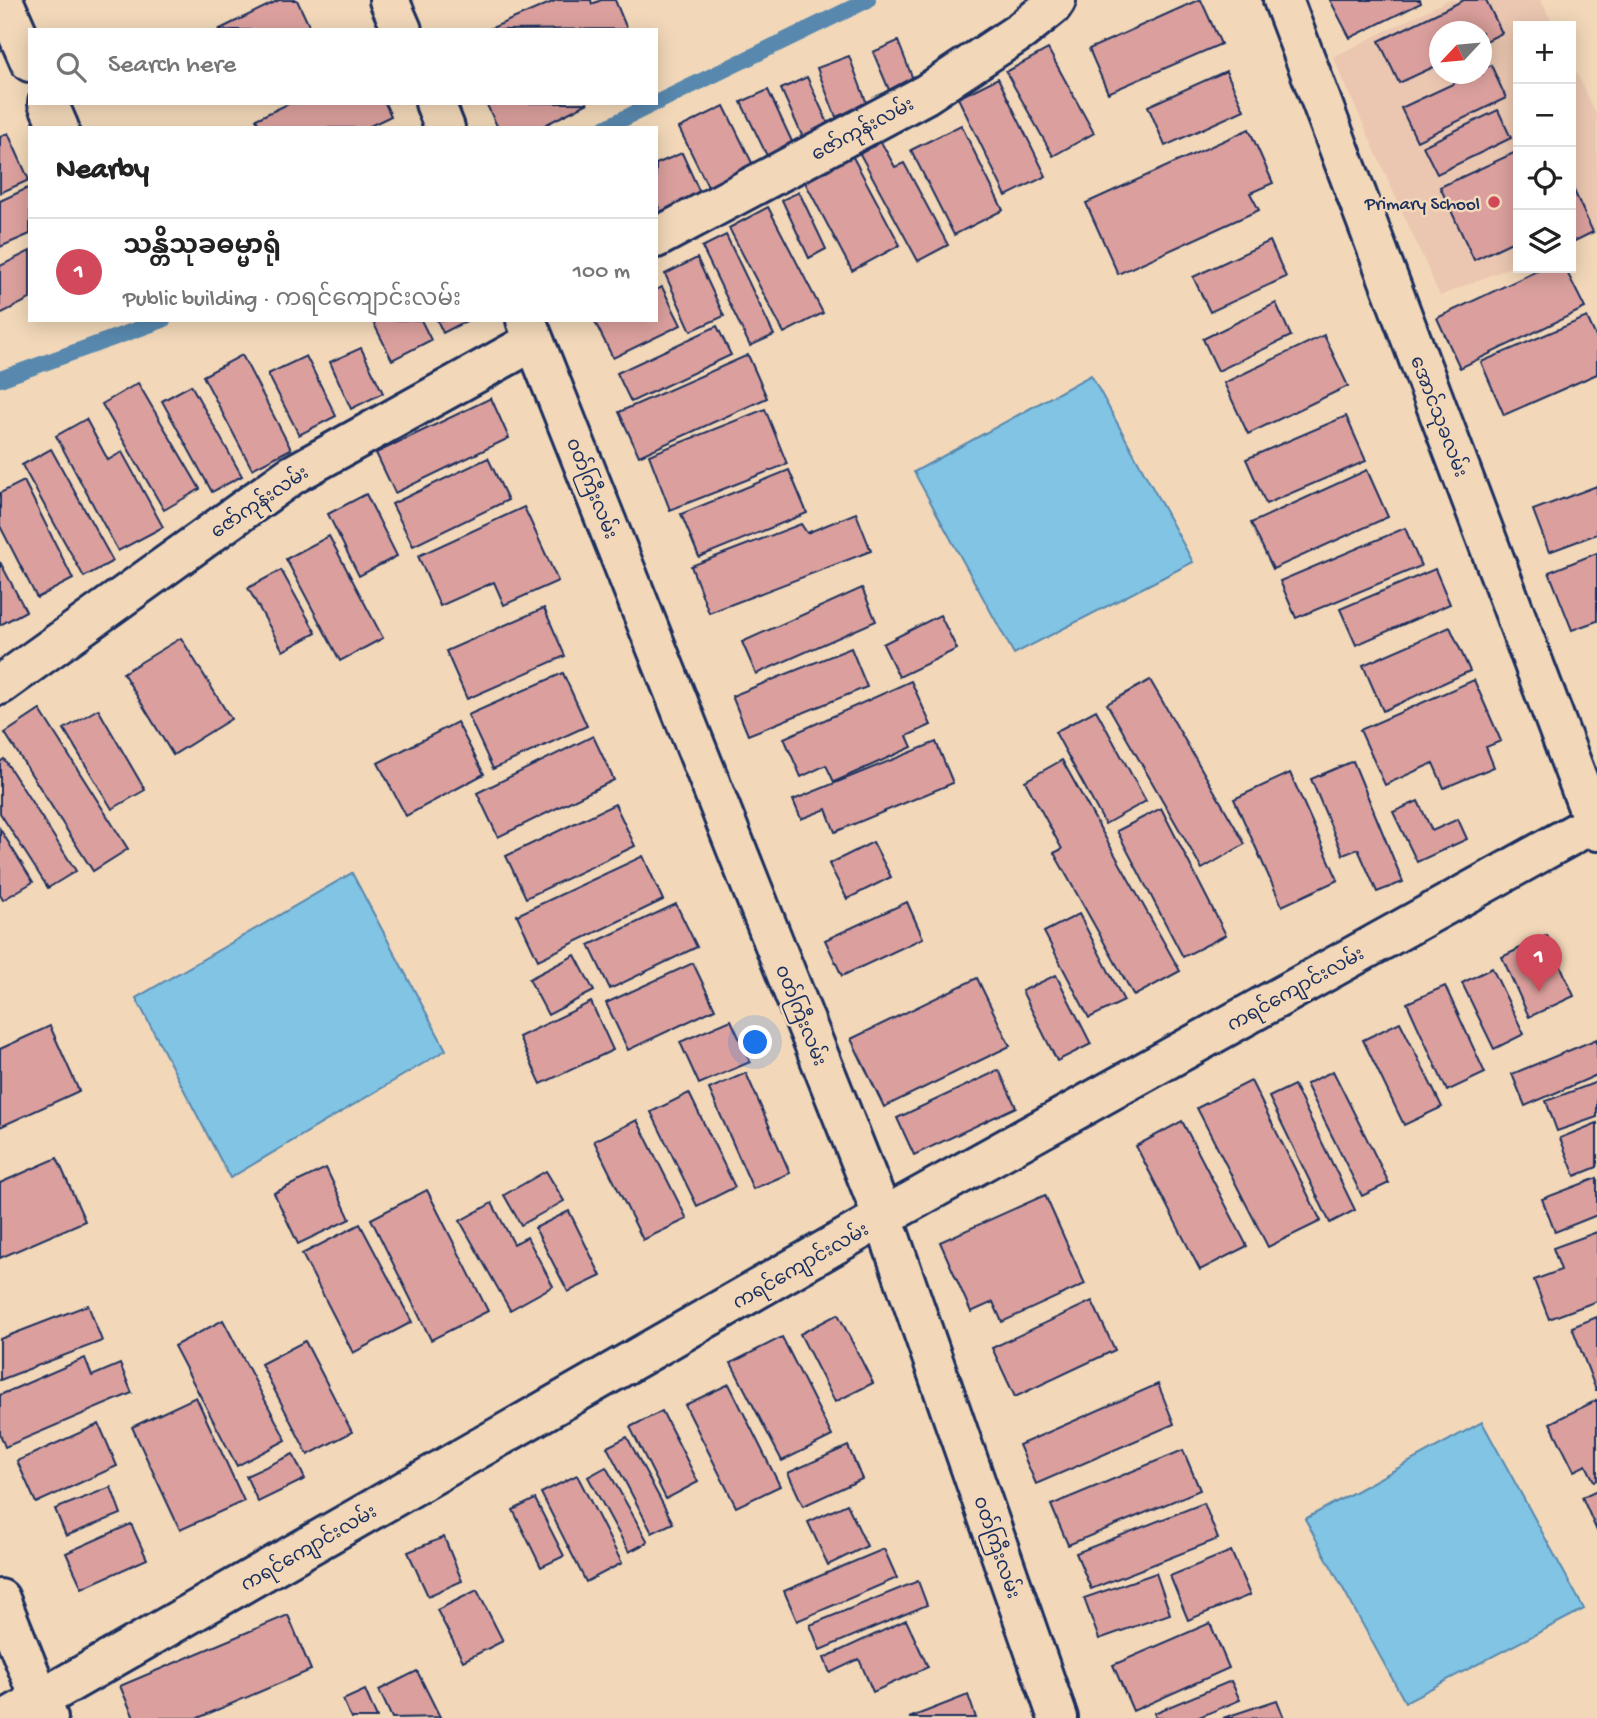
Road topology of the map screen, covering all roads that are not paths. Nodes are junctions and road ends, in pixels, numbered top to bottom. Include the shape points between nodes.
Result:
1 (3, 0) edge
2 (389, 0) edge
3 (1056, 0) edge
4 (1283, 0) edge
5 (401, 28) edge
6 (28, 57) edge
7 (49, 105) edge
8 (58, 126) edge
9 (658, 237) edge
10 (530, 331) edge
11 (0, 685) edge
12 (1596, 825) edge
13 (883, 1217) junction
14 (0, 1599) edge
15 (44, 1709) edge
16 (8, 1718) edge
17 (1058, 1718) edge

1 - 6 street
2 - 5 street
3 - 9 street, ဇော်ကုန်းလမ်း via 1021,31 926,94
4 - 12 street, အောင်သုခလမ်း
7 - 8 street
10 - 11 street, ဇော်ကုန်းလမ်း via 292,475
10 - 13 street, ၀တ်ကြီးလမ်း
12 - 13 street, ကရင်ကျောင်းလမ်း
13 - 15 street, ကရင်ကျောင်းလမ်း
13 - 17 street, ၀တ်ကြီးလမ်း
14 - 15 street
15 - 16 street, ကရင်ကျောင်းလမ်း

